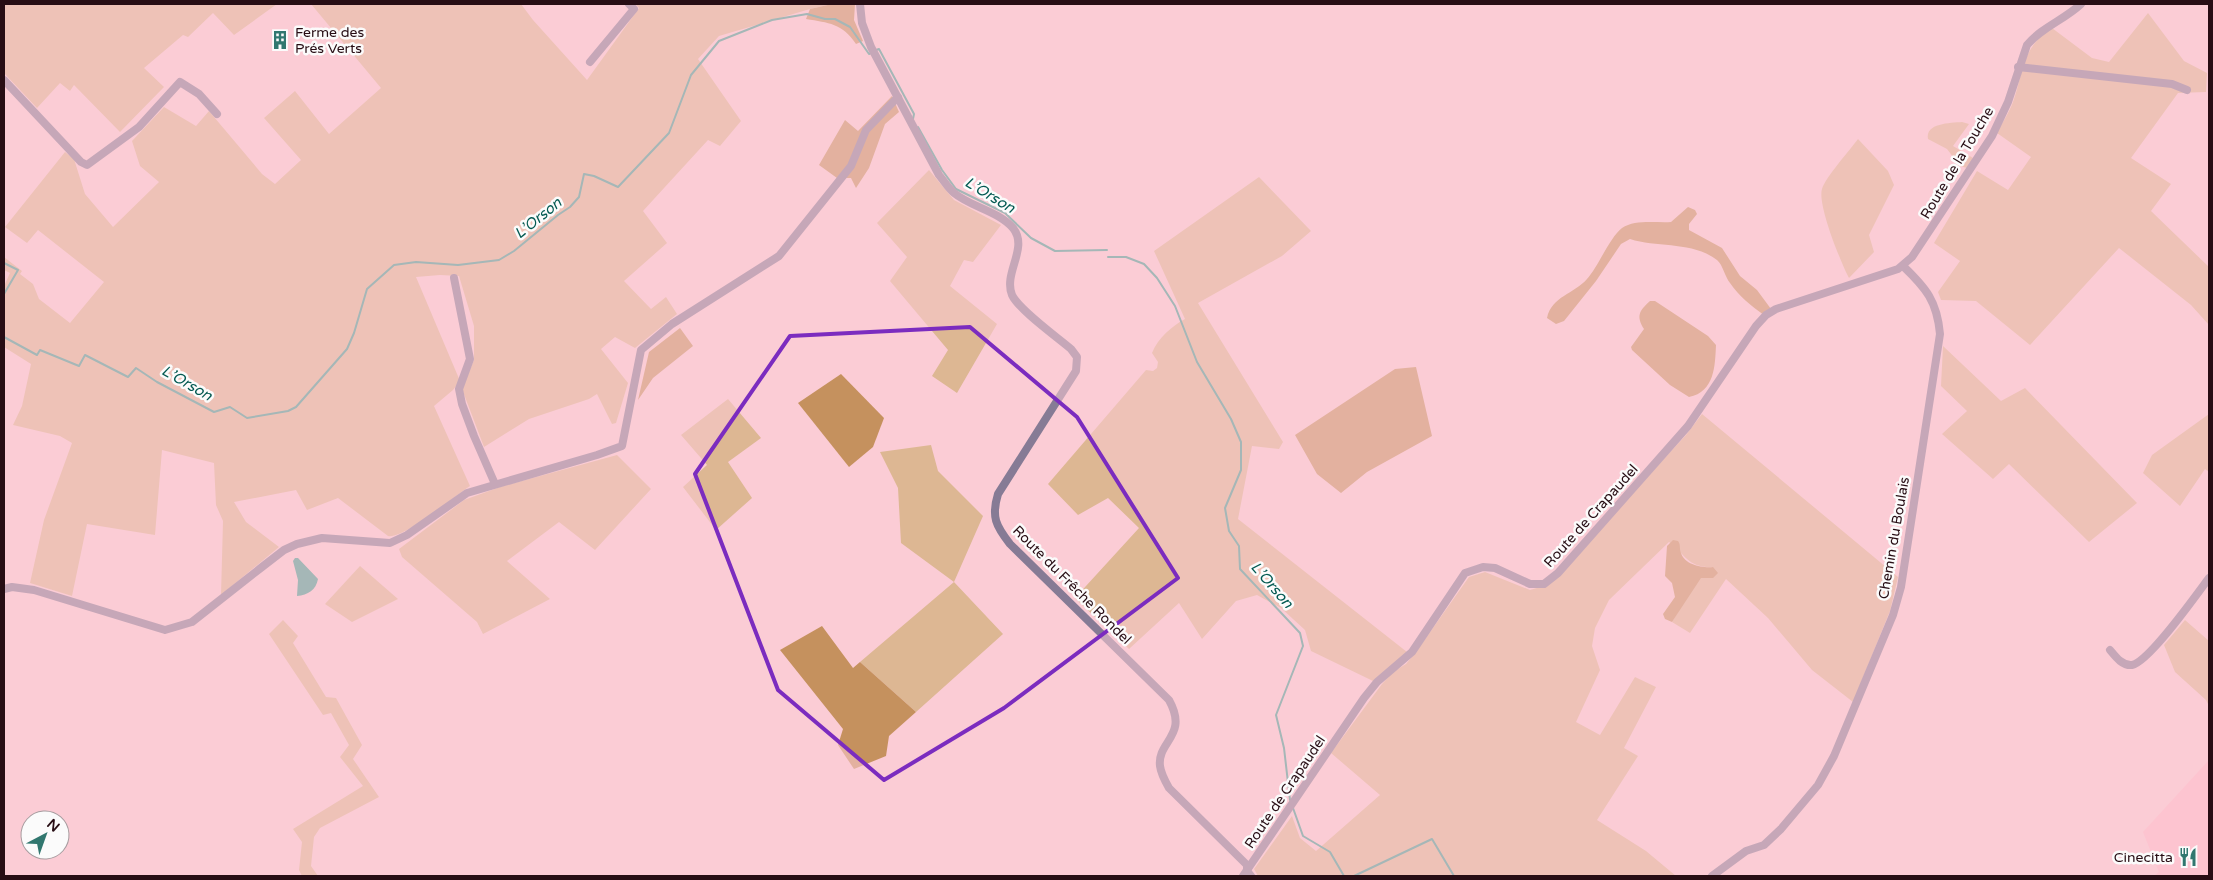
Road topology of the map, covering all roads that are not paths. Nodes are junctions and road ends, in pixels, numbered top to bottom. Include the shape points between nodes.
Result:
1 (629, 4) edge
2 (860, 4) edge
3 (2081, 4) edge
4 (590, 62) dead end
5 (2018, 67) junction
6 (4, 80) edge
7 (2187, 90) dead end
8 (898, 97) junction
9 (217, 114) dead end
10 (1903, 266) junction
11 (454, 278) dead end
12 (495, 484) junction
13 (2209, 578) edge
14 (4, 589) edge
15 (2110, 650) dead end
16 (1249, 872) edge
17 (1243, 876) edge
18 (1712, 876) edge

1 - 4 street via 634,9
2 - 8 street via 862,23 873,51
3 - 5 street, Route de la Touche via 2034,37
5 - 7 street via 2172,84
5 - 10 street, Route de la Touche via 2008,102 1992,136 1918,250
6 - 9 street via 87,165 139,127 180,82 199,94
8 - 12 street via 866,130 851,166 779,256 672,324 641,350 622,446
8 - 16 street, Route du Frêche Rondel via 922,146 952,191 1014,229 1019,242 1010,278 1013,298 1072,349 1077,358 1076,371 998,494 994,511 997,526 1010,544 1169,700 1176,721 1159,765 1164,779 1169,788 1248,865
10 - 16 street, Route de Crapaudel via 1776,309 1766,316 1688,426 1558,573 1544,584 1530,584 1495,568 1483,567 1465,573 1412,652 1376,682 1364,698
10 - 18 street, Chemin du Boulais via 1928,292 1937,314 1940,334 1901,587 1893,615 1834,756 1818,785 1764,845 1746,851
11 - 12 street via 470,359 459,389 474,436
12 - 14 street via 467,493 390,544 322,538 297,544 192,622 173,629 152,627 34,590
13 - 15 street via 2159,642 2138,662 2132,665 2122,662
16 - 17 street

